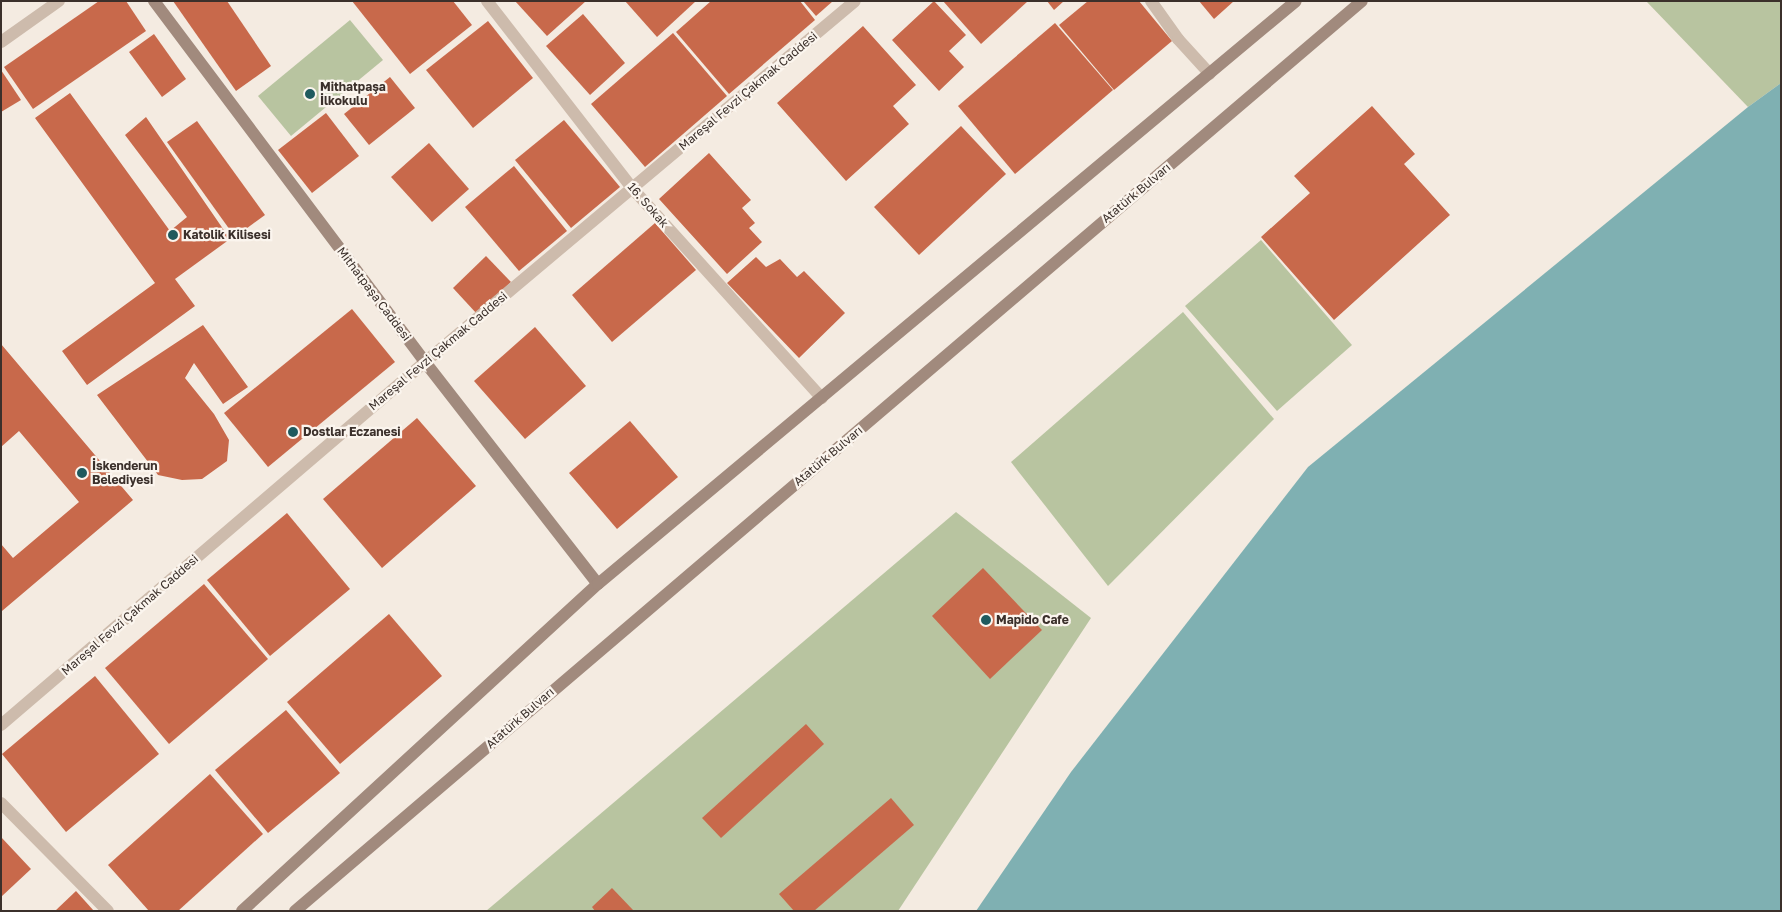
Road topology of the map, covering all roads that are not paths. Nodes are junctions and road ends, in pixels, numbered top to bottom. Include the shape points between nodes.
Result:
1 (58, 1) edge
2 (154, 1) edge
3 (488, 1) edge
4 (855, 1) edge
5 (1151, 1) edge
6 (1296, 1) edge
7 (1362, 1) edge
8 (1, 42) edge
9 (1210, 74) junction
10 (632, 188) junction
11 (425, 362) junction
12 (822, 398) junction
13 (598, 584) junction
14 (1, 725) edge
15 (1, 803) edge
16 (108, 911) edge
17 (242, 911) edge
18 (295, 911) edge

1 - 8 street
2 - 11 street, Mithatpaşa Caddesi
3 - 10 street, 16. Sokak
4 - 10 street, Mareşal Fevzi Çakmak Caddesi
5 - 9 street via 1178,39
6 - 9 street
7 - 18 street, Atatürk Bulvarı
9 - 12 street
10 - 11 street, Mareşal Fevzi Çakmak Caddesi
10 - 12 street, 16. Sokak
11 - 13 street, Mithatpaşa Caddesi
11 - 14 street, Mareşal Fevzi Çakmak Caddesi
12 - 13 street
13 - 17 street
15 - 16 street

